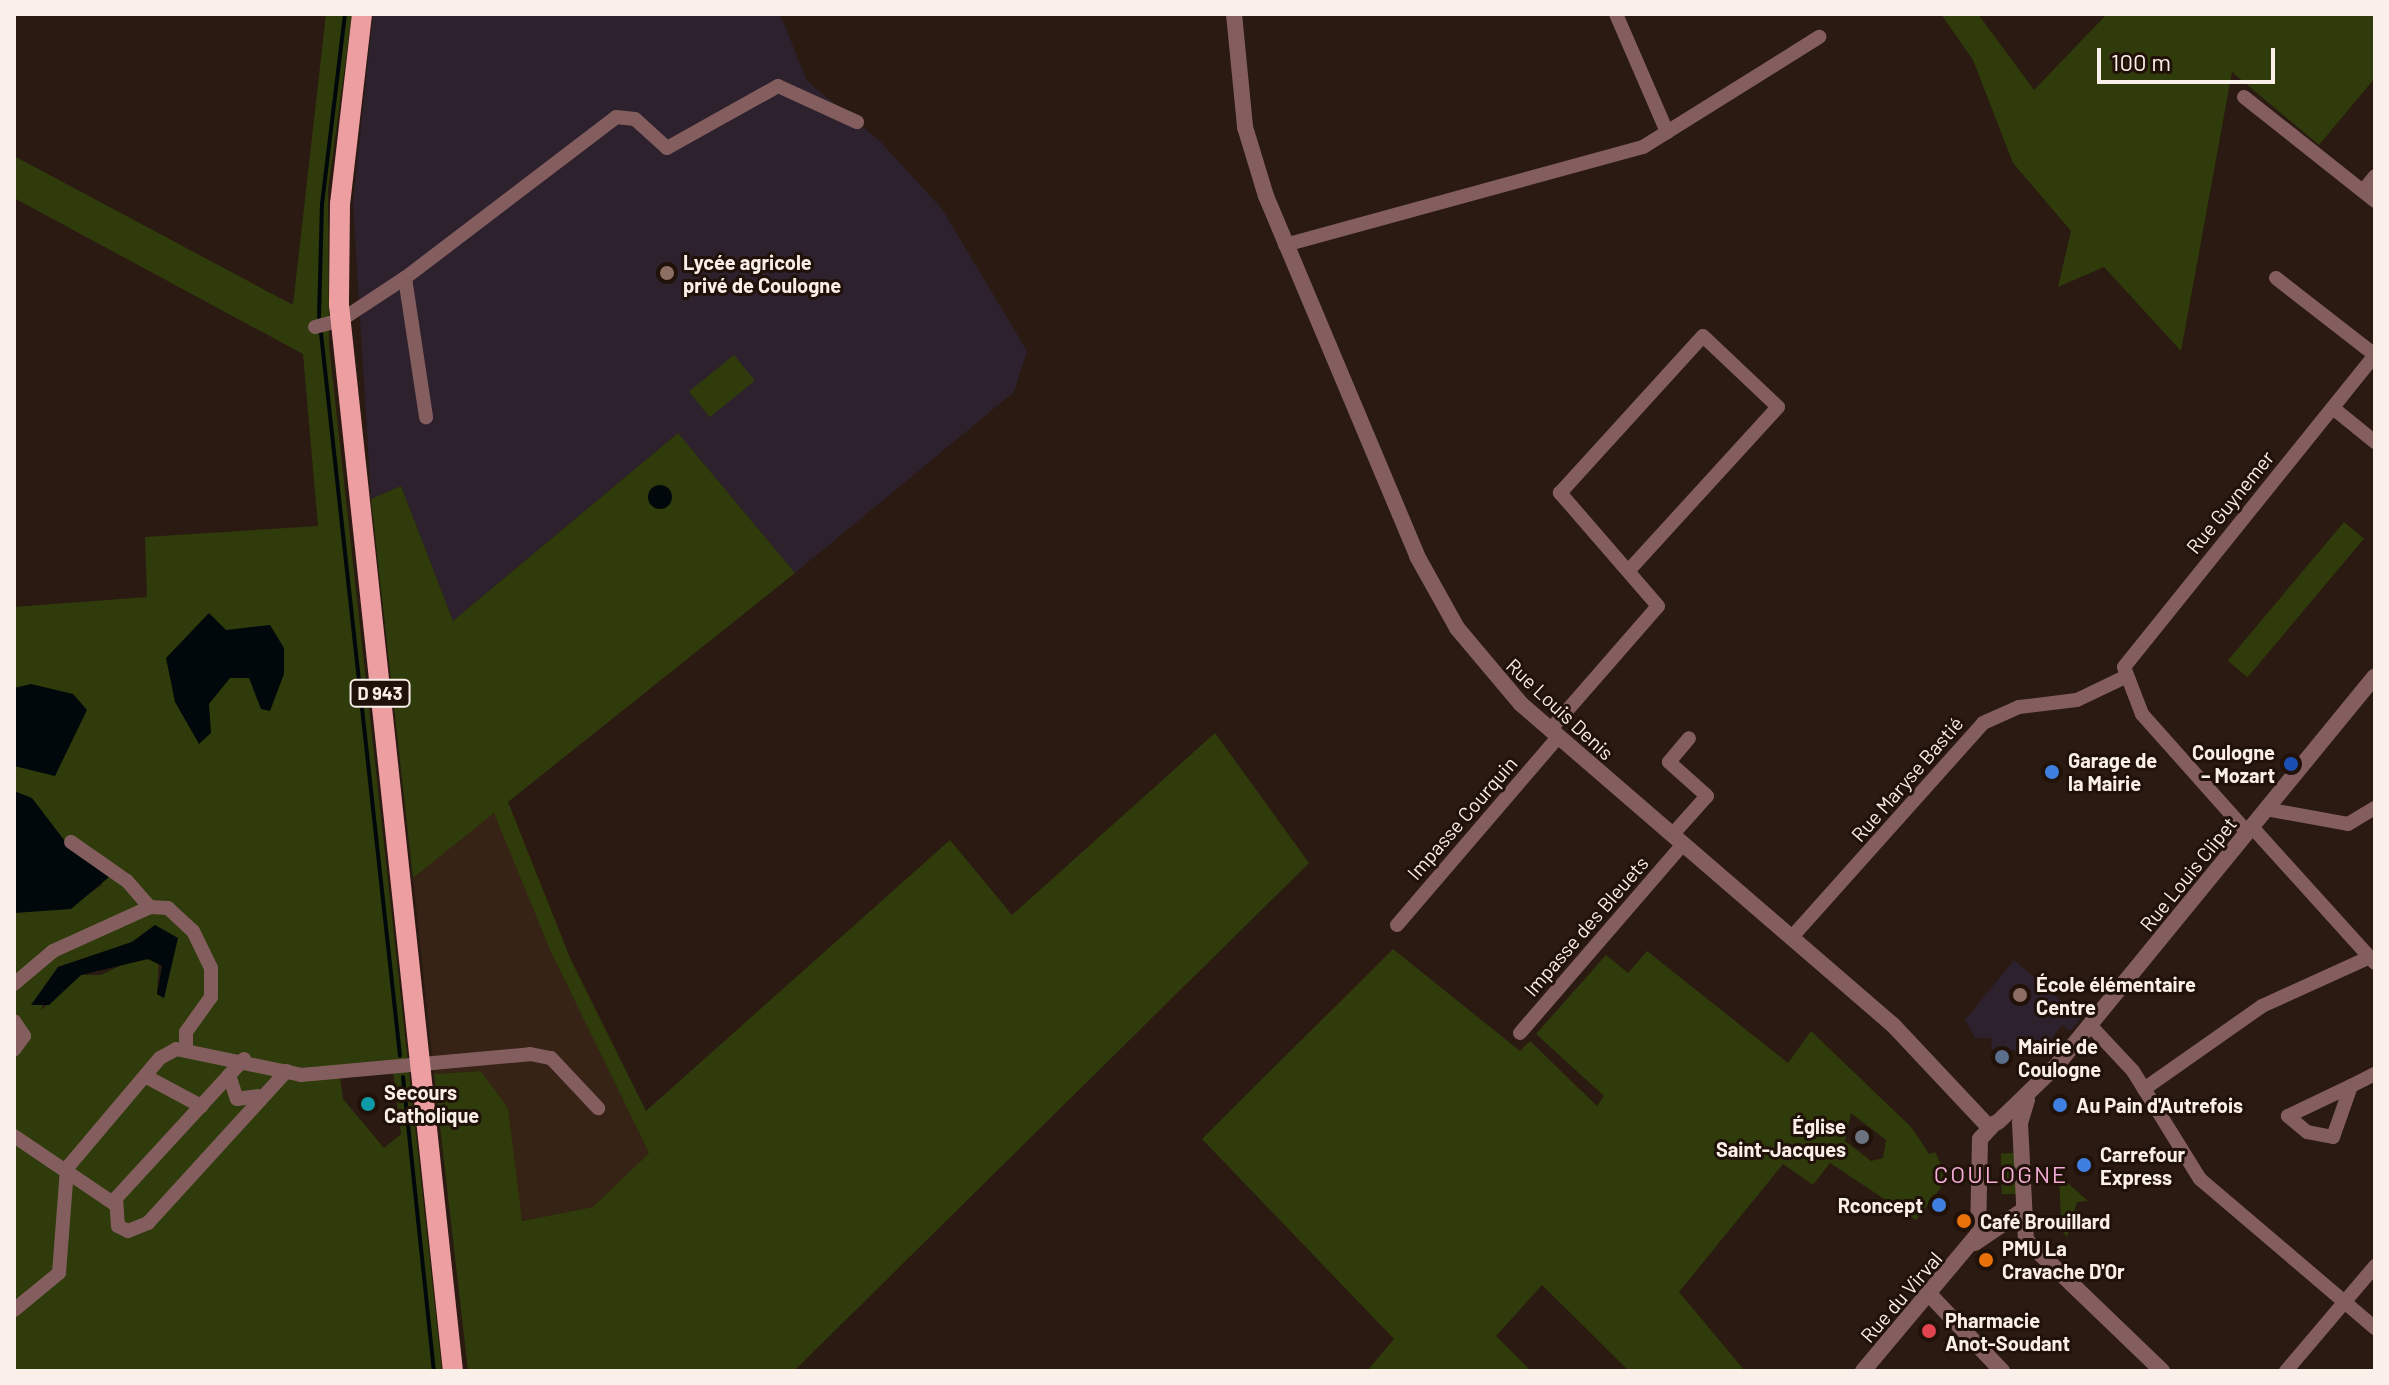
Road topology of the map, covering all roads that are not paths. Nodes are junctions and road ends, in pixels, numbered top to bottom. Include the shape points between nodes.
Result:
1 (362, 14) edge
2 (1234, 14) edge
3 (1616, 14) edge
4 (1819, 37) dead end
5 (2244, 97) dead end
6 (857, 122) dead end
7 (1667, 132) junction
8 (2375, 176) edge
9 (2363, 191) junction
10 (2375, 201) edge
11 (1285, 245) junction
12 (405, 278) junction
13 (2276, 278) dead end
14 (341, 320) junction
15 (315, 327) dead end
16 (2375, 355) edge
17 (2333, 408) junction
18 (426, 417) dead end
19 (2375, 442) edge
20 (1632, 567) junction
21 (2125, 677) junction
22 (2374, 681) edge
23 (1554, 734) junction
24 (1689, 738) dead end
25 (2375, 808) edge
26 (2266, 809) junction
27 (2250, 830) junction
28 (1677, 840) junction
29 (71, 842) dead end
30 (150, 907) junction
31 (1397, 925) dead end
32 (1791, 938) junction
33 (2372, 960) edge
34 (14, 984) edge
35 (14, 1021) edge
36 (2090, 1025) junction
37 (1520, 1033) dead end
38 (186, 1039) junction
39 (14, 1050) edge
40 (244, 1059) junction
41 (420, 1065) junction
42 (287, 1071) junction
43 (2375, 1074) edge
44 (229, 1075) junction
45 (145, 1076) junction
46 (2351, 1086) junction
47 (2144, 1089) junction
48 (264, 1093) junction
49 (2030, 1096) junction
50 (201, 1106) junction
51 (598, 1108) dead end
52 (1993, 1124) junction
53 (14, 1136) edge
54 (2020, 1136) junction
55 (67, 1168) junction
56 (113, 1203) junction
57 (2022, 1211) junction
58 (1982, 1213) junction
59 (2005, 1227) junction
60 (1968, 1249) junction
61 (2375, 1266) edge
62 (1930, 1295) junction
63 (2344, 1302) junction
64 (14, 1310) edge
65 (2375, 1328) edge
66 (453, 1371) edge
67 (1863, 1371) edge
68 (2002, 1371) edge
69 (2162, 1371) edge
70 (2286, 1371) edge

1 - 14 main road, D 943 via 340,204
2 - 11 street, Rue Louis Denis via 1245,127
3 - 7 street
4 - 7 street
5 - 9 street
6 - 12 street via 778,86 667,148 635,119 616,117
7 - 11 street via 1602,161
8 - 9 street
9 - 10 street
11 - 23 street, Rue Louis Denis via 1432,587 1486,667
12 - 14 street
12 - 18 street
13 - 16 street
14 - 15 street
14 - 41 main road, D 943
16 - 17 street, Rue Guynemer
17 - 19 street
17 - 21 street, Rue Guynemer via 2132,654
20 - 20 street via 1560,493 1703,336 1778,407
20 - 23 street, Impasse Courquin via 1658,606
21 - 27 street via 2142,714
21 - 32 street, Rue Maryse Bastié via 2077,700 2019,707 1983,723
22 - 26 street, Rue Louis Clipet
23 - 28 street, Rue Louis Denis
23 - 31 street, Impasse Courquin
24 - 28 street, Impasse des Bleuets via 1669,762 1707,796
25 - 26 street via 2348,824
26 - 27 street, Rue Louis Clipet
27 - 33 street
27 - 36 street, Rue Louis Clipet
28 - 32 street, Rue Louis Denis
28 - 37 street, Impasse des Bleuets
29 - 30 street via 134,886
30 - 34 street via 53,951
30 - 38 street via 182,916 211,968 211,997
32 - 52 street, Rue Louis Denis via 1893,1025
33 - 47 street via 2262,1006
35 - 39 street via 24,1036
36 - 47 street
36 - 49 street, Rue Louis Clipet
38 - 40 street
38 - 45 street
40 - 42 street
40 - 44 street
41 - 42 street
41 - 51 street via 551,1058
41 - 66 main road, D 943
42 - 48 street
43 - 46 street
44 - 48 street via 237,1099
44 - 50 street
45 - 50 street
45 - 55 street
46 - 46 street via 2333,1137 2307,1132 2288,1116
47 - 63 street via 2200,1179
48 - 56 street via 148,1223 128,1231 118,1226
49 - 52 street, Rue Louis Clipet
49 - 54 street, Rue Louis Clipet
50 - 56 street
52 - 54 street, Rue Louis Denis
52 - 58 street via 1980,1139
53 - 55 street
54 - 57 street, Rue Louis Clipet
55 - 56 street
55 - 64 street via 59,1273
57 - 59 street, Rue du Virval
57 - 69 street, Rue Louis Clipet via 2033,1250
58 - 59 street
58 - 60 street, Rue du Virval
59 - 60 street, Rue du Virval
60 - 62 street, Rue du Virval
61 - 63 street
62 - 67 street, Rue du Virval
62 - 68 street
63 - 65 street
63 - 70 street

